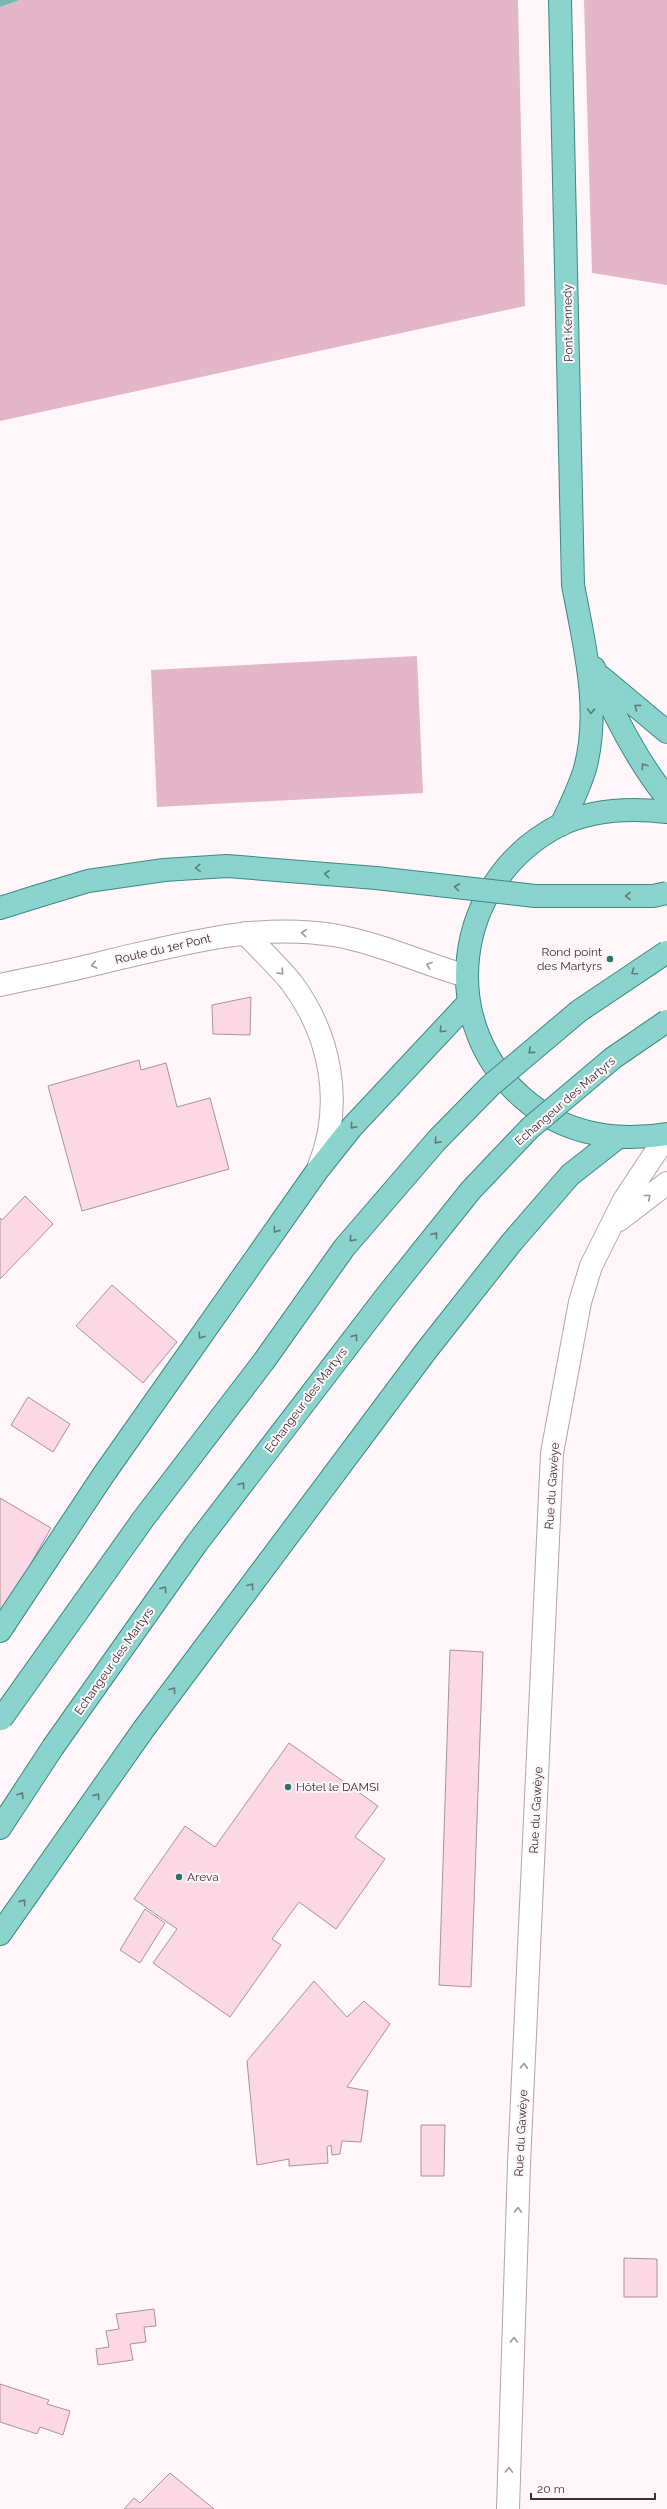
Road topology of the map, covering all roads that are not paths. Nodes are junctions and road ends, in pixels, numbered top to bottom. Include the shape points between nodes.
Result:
1 (560, 0) edge
2 (584, 645) junction
3 (595, 672) junction
4 (667, 732) edge
5 (667, 798) edge
6 (667, 812) edge
7 (561, 825) junction
8 (667, 893) edge
9 (0, 908) edge
10 (245, 933) junction
11 (667, 952) edge
12 (466, 976) junction
13 (0, 985) edge
14 (469, 1002) junction
15 (667, 1021) edge
16 (667, 1135) edge
17 (617, 1138) junction
18 (317, 1172) junction
19 (667, 1183) edge
20 (608, 1230) junction
21 (0, 1631) edge
22 (1, 1719) edge
23 (0, 1828) edge
24 (0, 1934) edge
25 (508, 2509) edge

1 - 2 main road, Pont Kennedy via 573,585
2 - 3 main road
2 -> 7 main road via 591,704 588,750 582,777
4 -> 3 main road
5 -> 3 main road via 637,756 613,714
6 - 7 main road via 643,809 602,812
7 - 12 main road via 529,845 500,874 479,909 468,948
8 -> 9 main road, bridge via 638,896 535,896 376,878 227,866 164,870 88,881
12 -> 10 street, Route du 1er Pont via 371,944 334,935 288,931
10 -> 13 street, Route du 1er Pont via 188,941
10 -> 18 street via 290,982 310,1011 324,1044 331,1079 332,1114 329,1143
11 -> 22 main road, bridge via 573,1016 490,1086 432,1146 344,1248 264,1361 144,1518
12 - 14 main road
14 - 17 main road via 474,1027 490,1061 514,1092 544,1115 579,1131
14 -> 18 main road via 352,1127
23 -> 15 main road, Echangeur des Martyrs, bridge via 53,1746 197,1543 471,1190 530,1128 613,1058
16 - 17 main road
16 - 20 street, Rue du Gawèye via 624,1200
24 -> 17 main road via 144,1730 426,1351 512,1242 570,1175
18 -> 21 main road via 104,1474
20 -> 19 street
25 -> 20 street, Rue du Gawèye via 520,2156 552,1453 580,1302 591,1266

